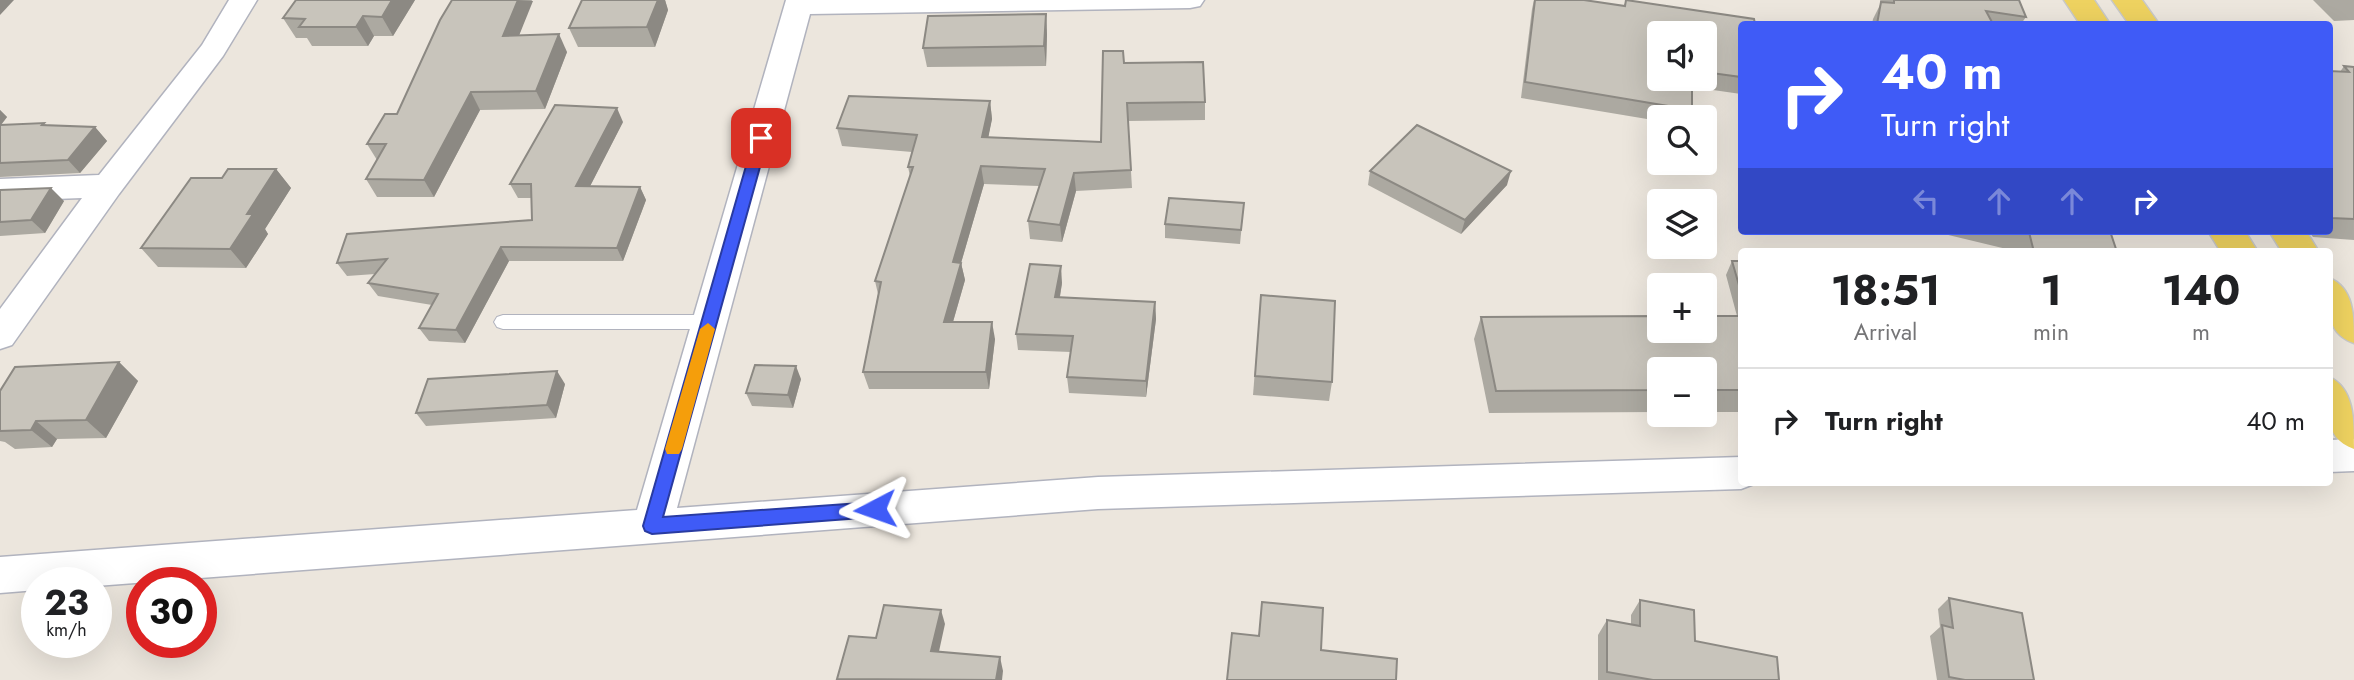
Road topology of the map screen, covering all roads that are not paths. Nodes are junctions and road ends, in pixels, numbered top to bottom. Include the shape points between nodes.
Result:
1 (243, 0) edge
2 (1190, 0) edge
3 (2079, 0) edge
4 (2127, 0) edge
5 (799, 3) edge
6 (2093, 21) edge
7 (2142, 21) edge
8 (108, 186) junction
9 (0, 190) edge
10 (14, 295) edge
11 (2333, 298) edge
12 (503, 322) dead end
13 (709, 322) junction
14 (2354, 328) edge
15 (0, 335) edge
16 (2333, 399) edge
17 (2354, 432) edge
18 (2354, 455) edge
19 (2333, 456) edge
20 (1738, 473) edge
21 (652, 526) junction
22 (0, 575) edge

1 - 8 street via 213,50
2 - 5 street
3 - 6 main road
4 - 7 main road
5 - 13 street
8 - 9 street
8 - 10 street
10 - 15 street
11 - 14 main road
12 - 13 lane
13 - 21 street
16 - 17 main road
18 - 19 street
20 - 21 street via 1098,492
21 - 22 street

